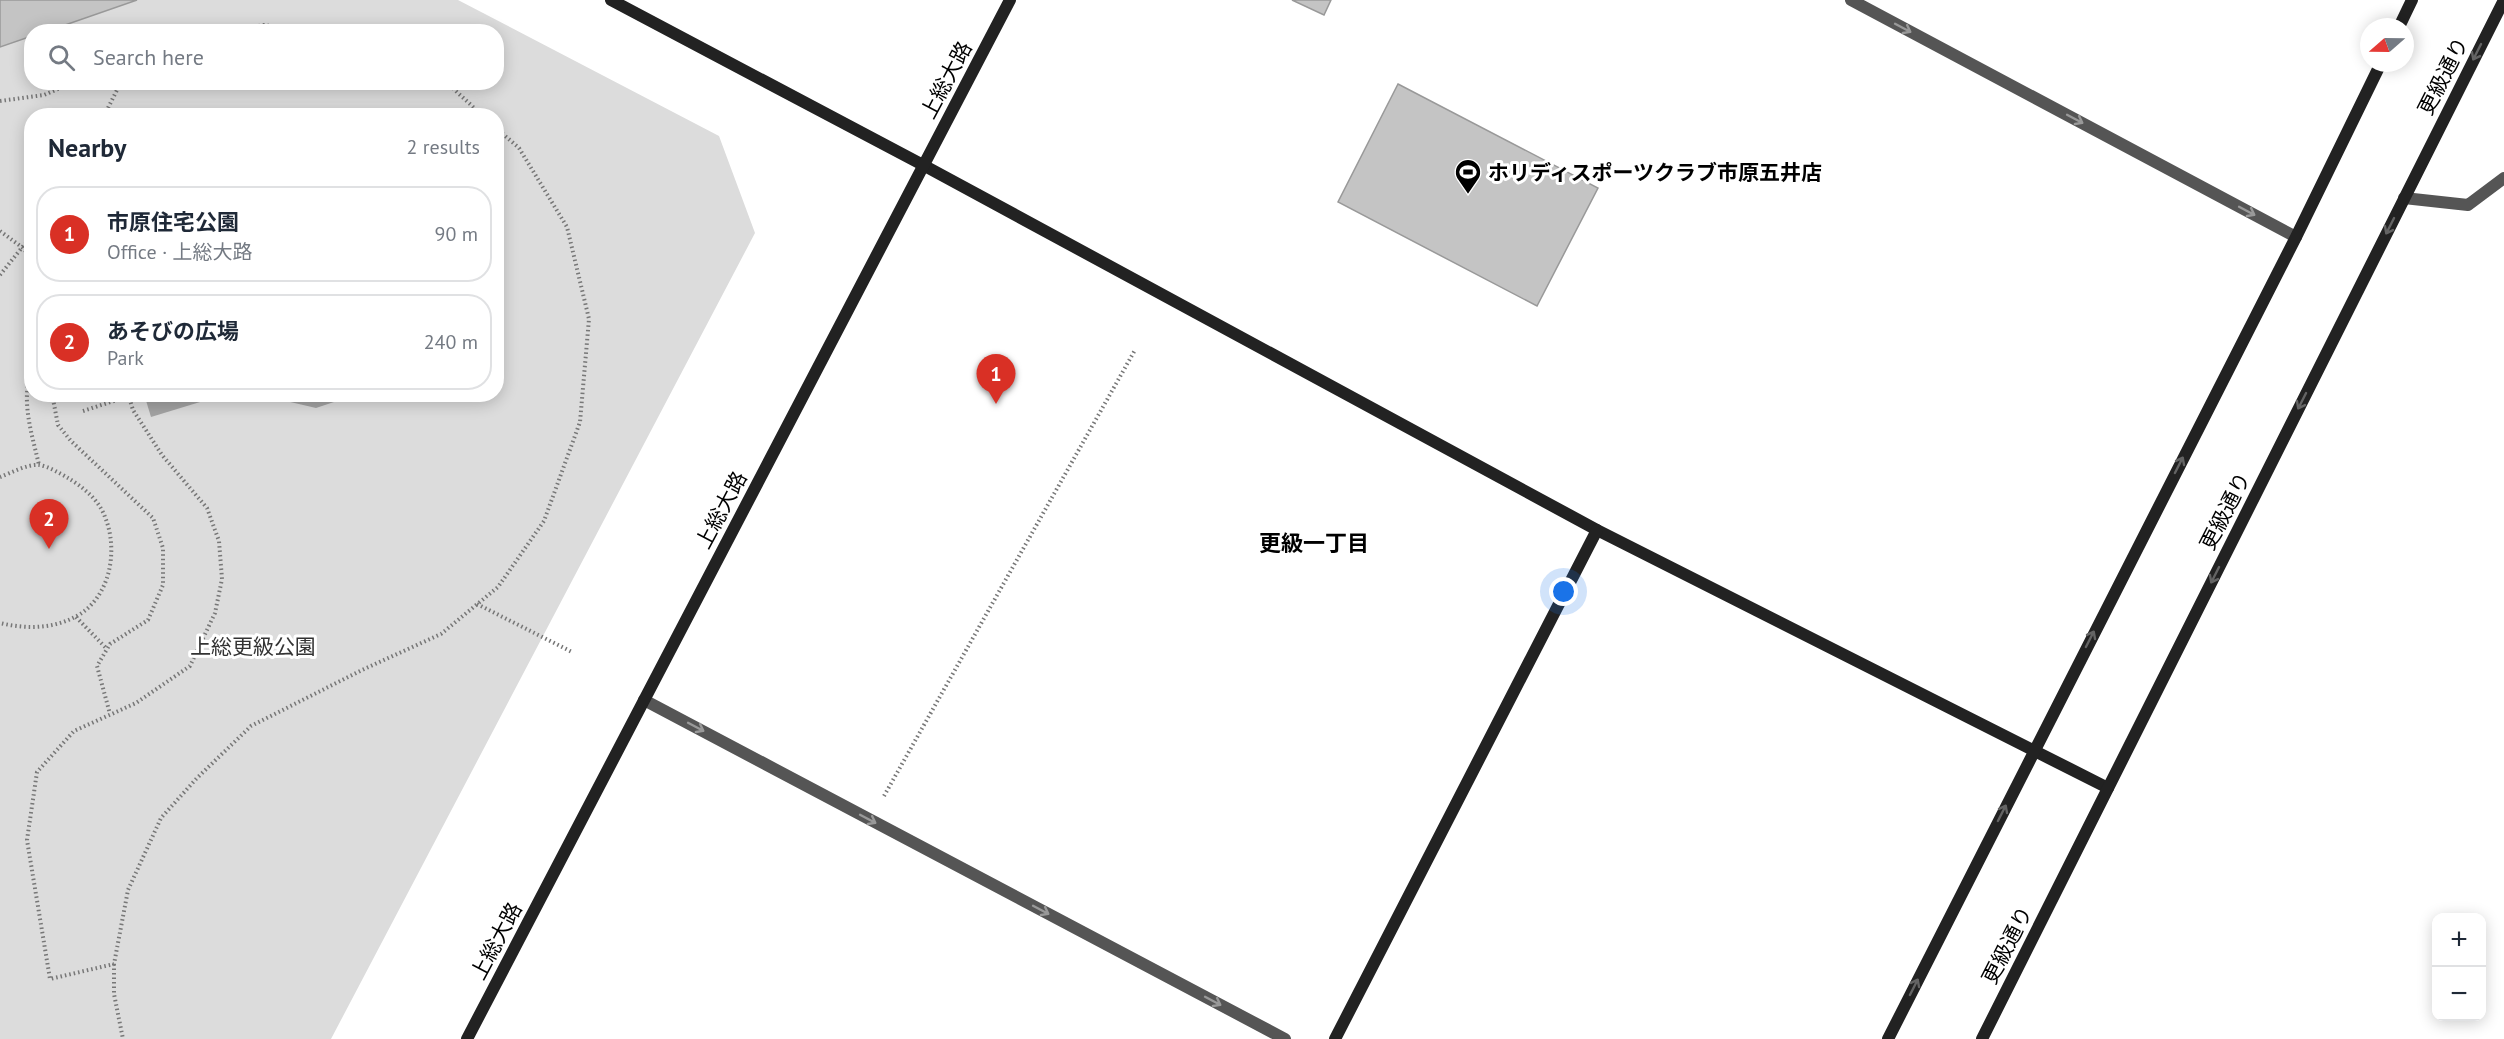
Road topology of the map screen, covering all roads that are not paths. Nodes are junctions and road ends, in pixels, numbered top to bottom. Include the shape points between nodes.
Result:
1 (611, 0) edge
2 (1010, 0) edge
3 (1851, 0) edge
4 (2412, 0) edge
5 (2504, 0) edge
6 (2403, 18) edge
7 (2377, 72) edge
8 (923, 165) junction
9 (2504, 178) edge
10 (2404, 198) junction
11 (2296, 237) junction
12 (1597, 530) junction
13 (644, 700) junction
14 (2033, 750) junction
15 (2108, 788) junction
16 (467, 1039) edge
17 (1285, 1039) edge
18 (1335, 1039) edge
19 (1888, 1039) edge
20 (1982, 1039) edge

1 - 8 street
2 - 8 street, 上総大路
3 -> 11 street
4 - 6 street
5 -> 10 street, 更級通り
7 - 11 street
8 - 12 street
8 - 13 street, 上総大路
9 - 10 street via 2468,205
10 -> 15 street, 更級通り
14 -> 11 street
12 - 14 street
12 - 18 street
13 - 16 street, 上総大路
13 -> 17 street
14 - 15 street
19 -> 14 street
15 - 20 street, 更級通り

